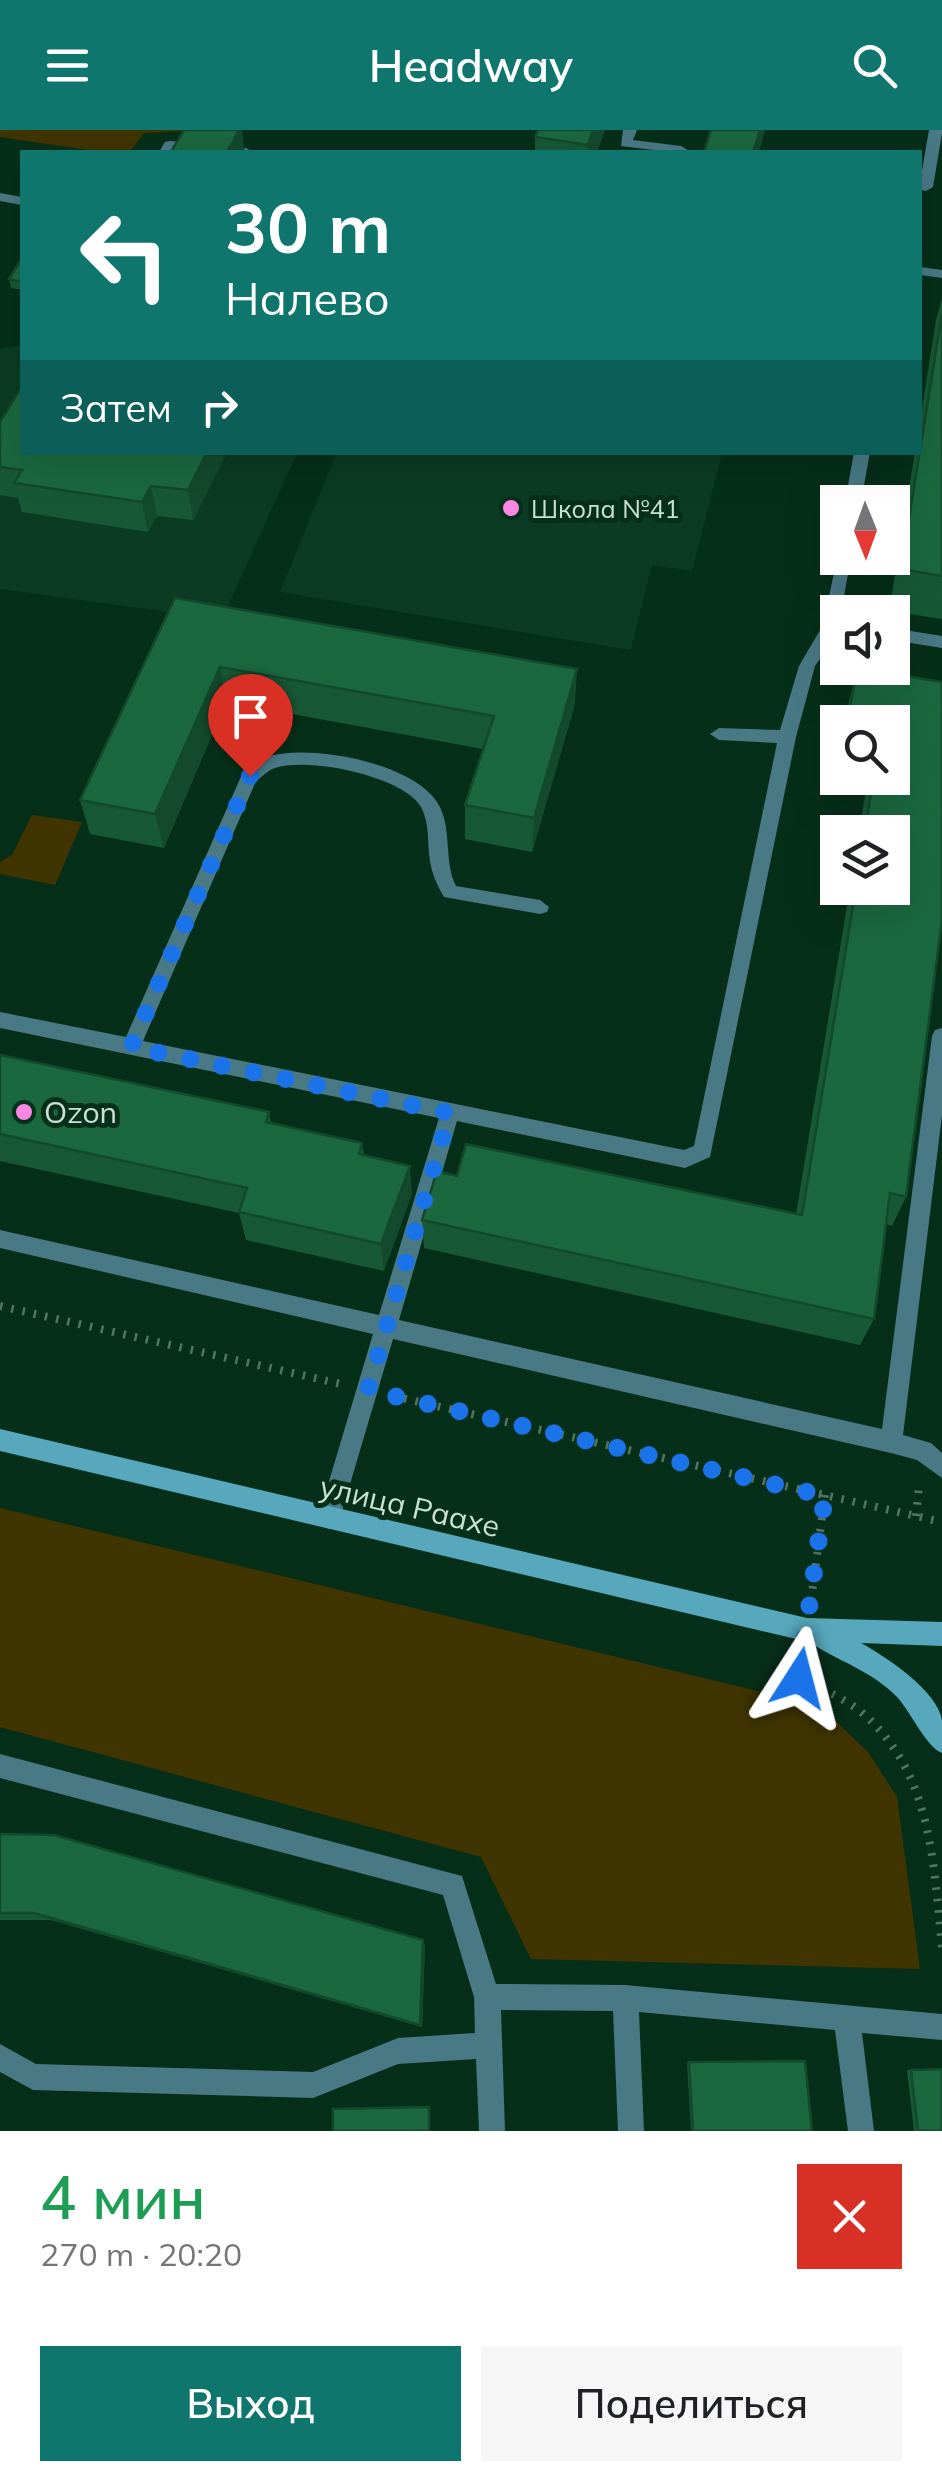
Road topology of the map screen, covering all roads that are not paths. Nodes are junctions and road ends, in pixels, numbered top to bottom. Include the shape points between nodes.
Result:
1 (630, 130) edge
2 (936, 130) edge
3 (167, 150) edge
4 (224, 150) edge
5 (681, 150) edge
6 (922, 186) edge
7 (861, 455) edge
8 (856, 485) edge
9 (910, 637) edge
10 (942, 642) edge
11 (820, 647) edge
12 (718, 734) dead end
13 (787, 737) junction
14 (540, 907) dead end
15 (0, 1020) edge
16 (942, 1036) edge
17 (131, 1047) junction
18 (450, 1113) junction
19 (0, 1239) edge
20 (388, 1326) junction
21 (0, 1440) edge
22 (892, 1442) junction
23 (942, 1468) edge
24 (330, 1518) junction
25 (807, 1630) junction
26 (942, 1634) edge
27 (942, 1741) edge
28 (0, 1766) edge
29 (487, 1997) junction
30 (625, 1998) junction
31 (848, 2018) junction
32 (942, 2027) edge
33 (491, 2045) junction
34 (0, 2057) edge
35 (492, 2131) edge
36 (631, 2131) edge
37 (861, 2131) edge

1 - 5 lane via 626,143
2 - 6 lane
3 - 4 lane
7 - 8 lane
9 - 10 lane
11 - 13 lane via 807,666
12 - 13 lane
13 - 18 lane via 703,1151 685,1159
14 - 17 lane via 450,892 439,876 432,808 396,776 299,758 270,761 250,776
15 - 17 lane
16 - 22 lane
17 - 18 lane
18 - 20 lane
19 - 20 lane
20 - 22 lane
20 - 24 lane
21 - 24 main road, улица Раахе
22 - 23 lane via 923,1451
24 - 25 main road, улица Раахе
25 - 26 main road
25 - 27 main road via 874,1660 904,1685
28 - 29 lane via 453,1886
29 - 30 lane
29 - 33 lane
30 - 31 lane
30 - 36 lane
31 - 32 lane
31 - 37 lane
33 - 34 lane via 398,2051 313,2085 33,2077
33 - 35 lane

